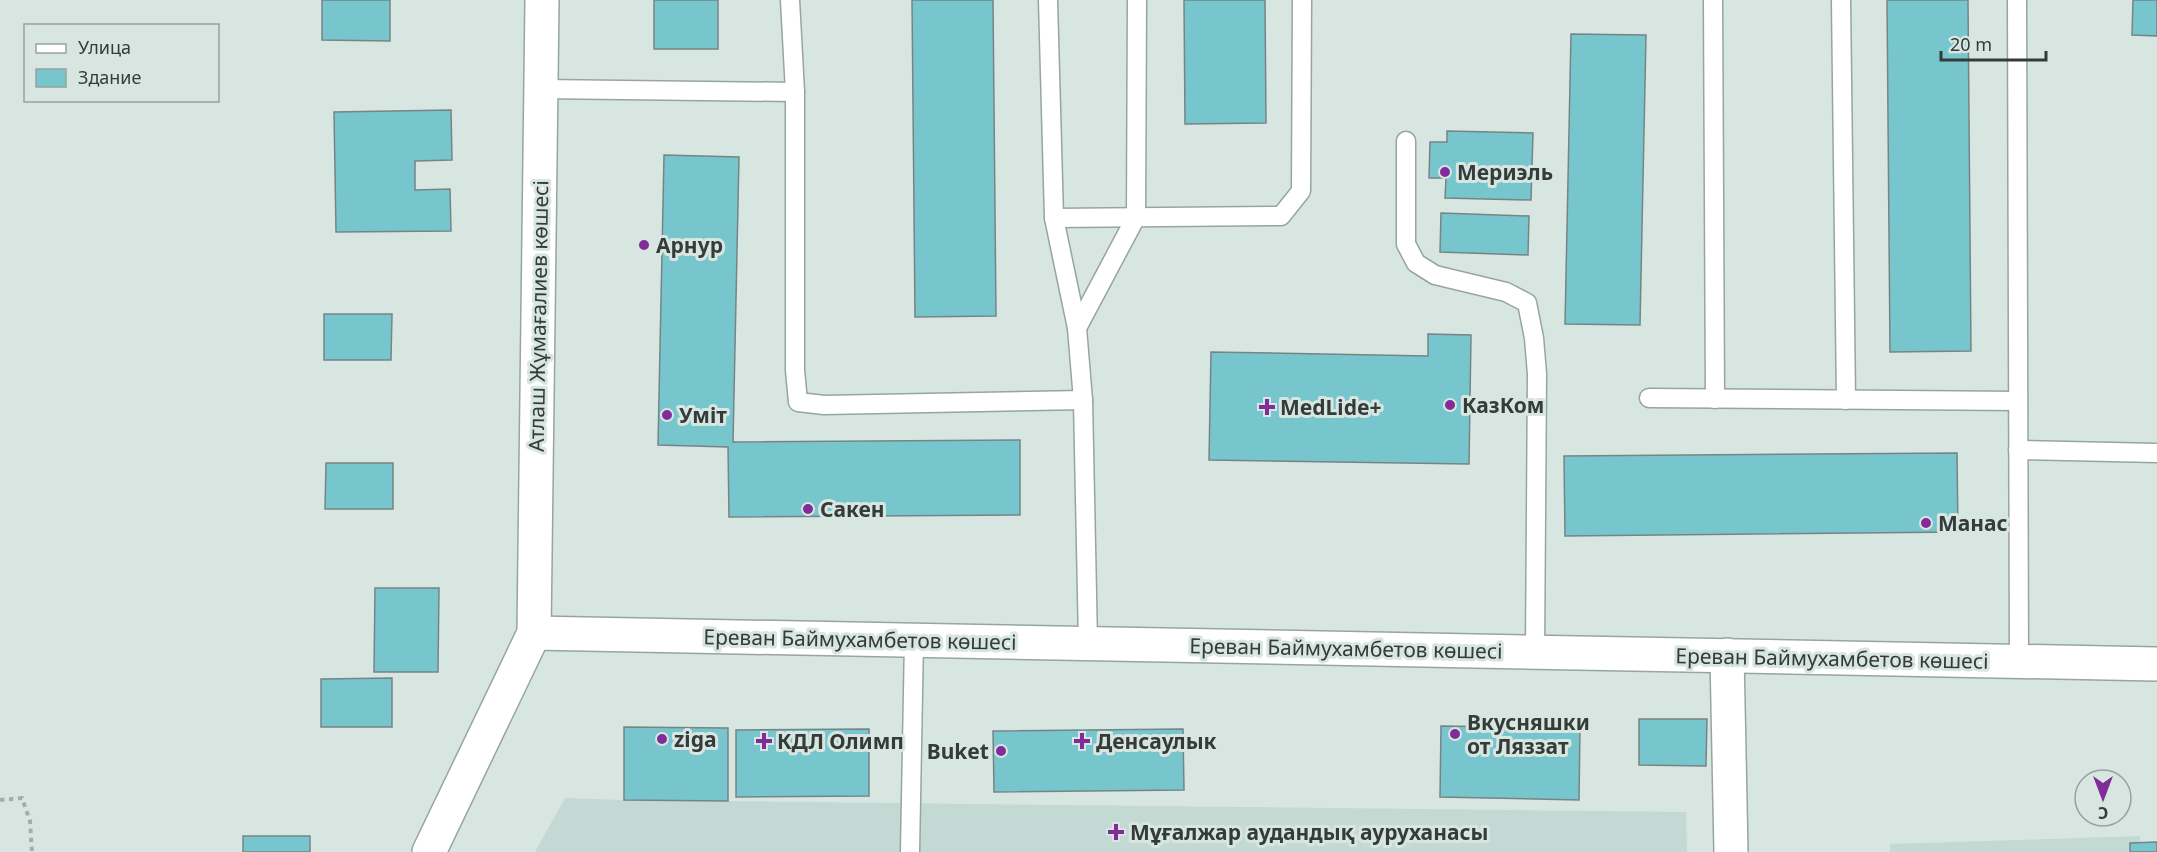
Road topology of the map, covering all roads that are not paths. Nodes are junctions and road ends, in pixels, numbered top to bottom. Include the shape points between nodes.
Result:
1 (542, 0) edge
2 (790, 0) edge
3 (1048, 0) edge
4 (1137, 0) edge
5 (1302, 0) edge
6 (1713, 0) edge
7 (1841, 0) edge
8 (2017, 0) edge
9 (541, 89) junction
10 (795, 92) junction
11 (1406, 141) dead end
12 (1136, 217) junction
13 (1054, 219) junction
14 (1077, 328) junction
15 (1649, 398) dead end
16 (1715, 399) junction
17 (1083, 400) junction
18 (1846, 400) junction
19 (2018, 401) junction
20 (2018, 450) junction
21 (2157, 453) edge
22 (534, 633) junction
23 (914, 640) junction
24 (1088, 643) junction
25 (1535, 652) junction
26 (1727, 655) junction
27 (2019, 661) junction
28 (2157, 664) edge
29 (429, 852) edge
30 (910, 852) edge
31 (1731, 852) edge

1 - 9 street, Атлаш Жұмағалиев көшесі
2 - 10 lane
3 - 13 lane
4 - 12 lane
5 - 12 lane via 1301,191 1281,216
6 - 16 lane
7 - 18 lane
8 - 19 lane
9 - 10 lane
9 - 22 street, Атлаш Жұмағалиев көшесі
10 - 17 lane via 798,402 824,405
11 - 25 lane via 1406,244 1416,263 1435,274 1506,292 1527,303 1537,374
12 - 13 lane
12 - 14 lane
13 - 14 lane
14 - 17 lane
15 - 16 lane
16 - 18 lane
17 - 24 lane
18 - 19 lane
19 - 20 lane
20 - 21 lane
20 - 27 lane
22 - 23 street, Ереван Баймухамбетов көшесі
22 - 29 street
23 - 24 street, Ереван Баймухамбетов көшесі
23 - 30 lane
24 - 25 street, Ереван Баймухамбетов көшесі
25 - 26 street, Ереван Баймухамбетов көшесі
26 - 27 street, Ереван Баймухамбетов көшесі
26 - 31 street
27 - 28 street, Ереван Баймухамбетов көшесі

